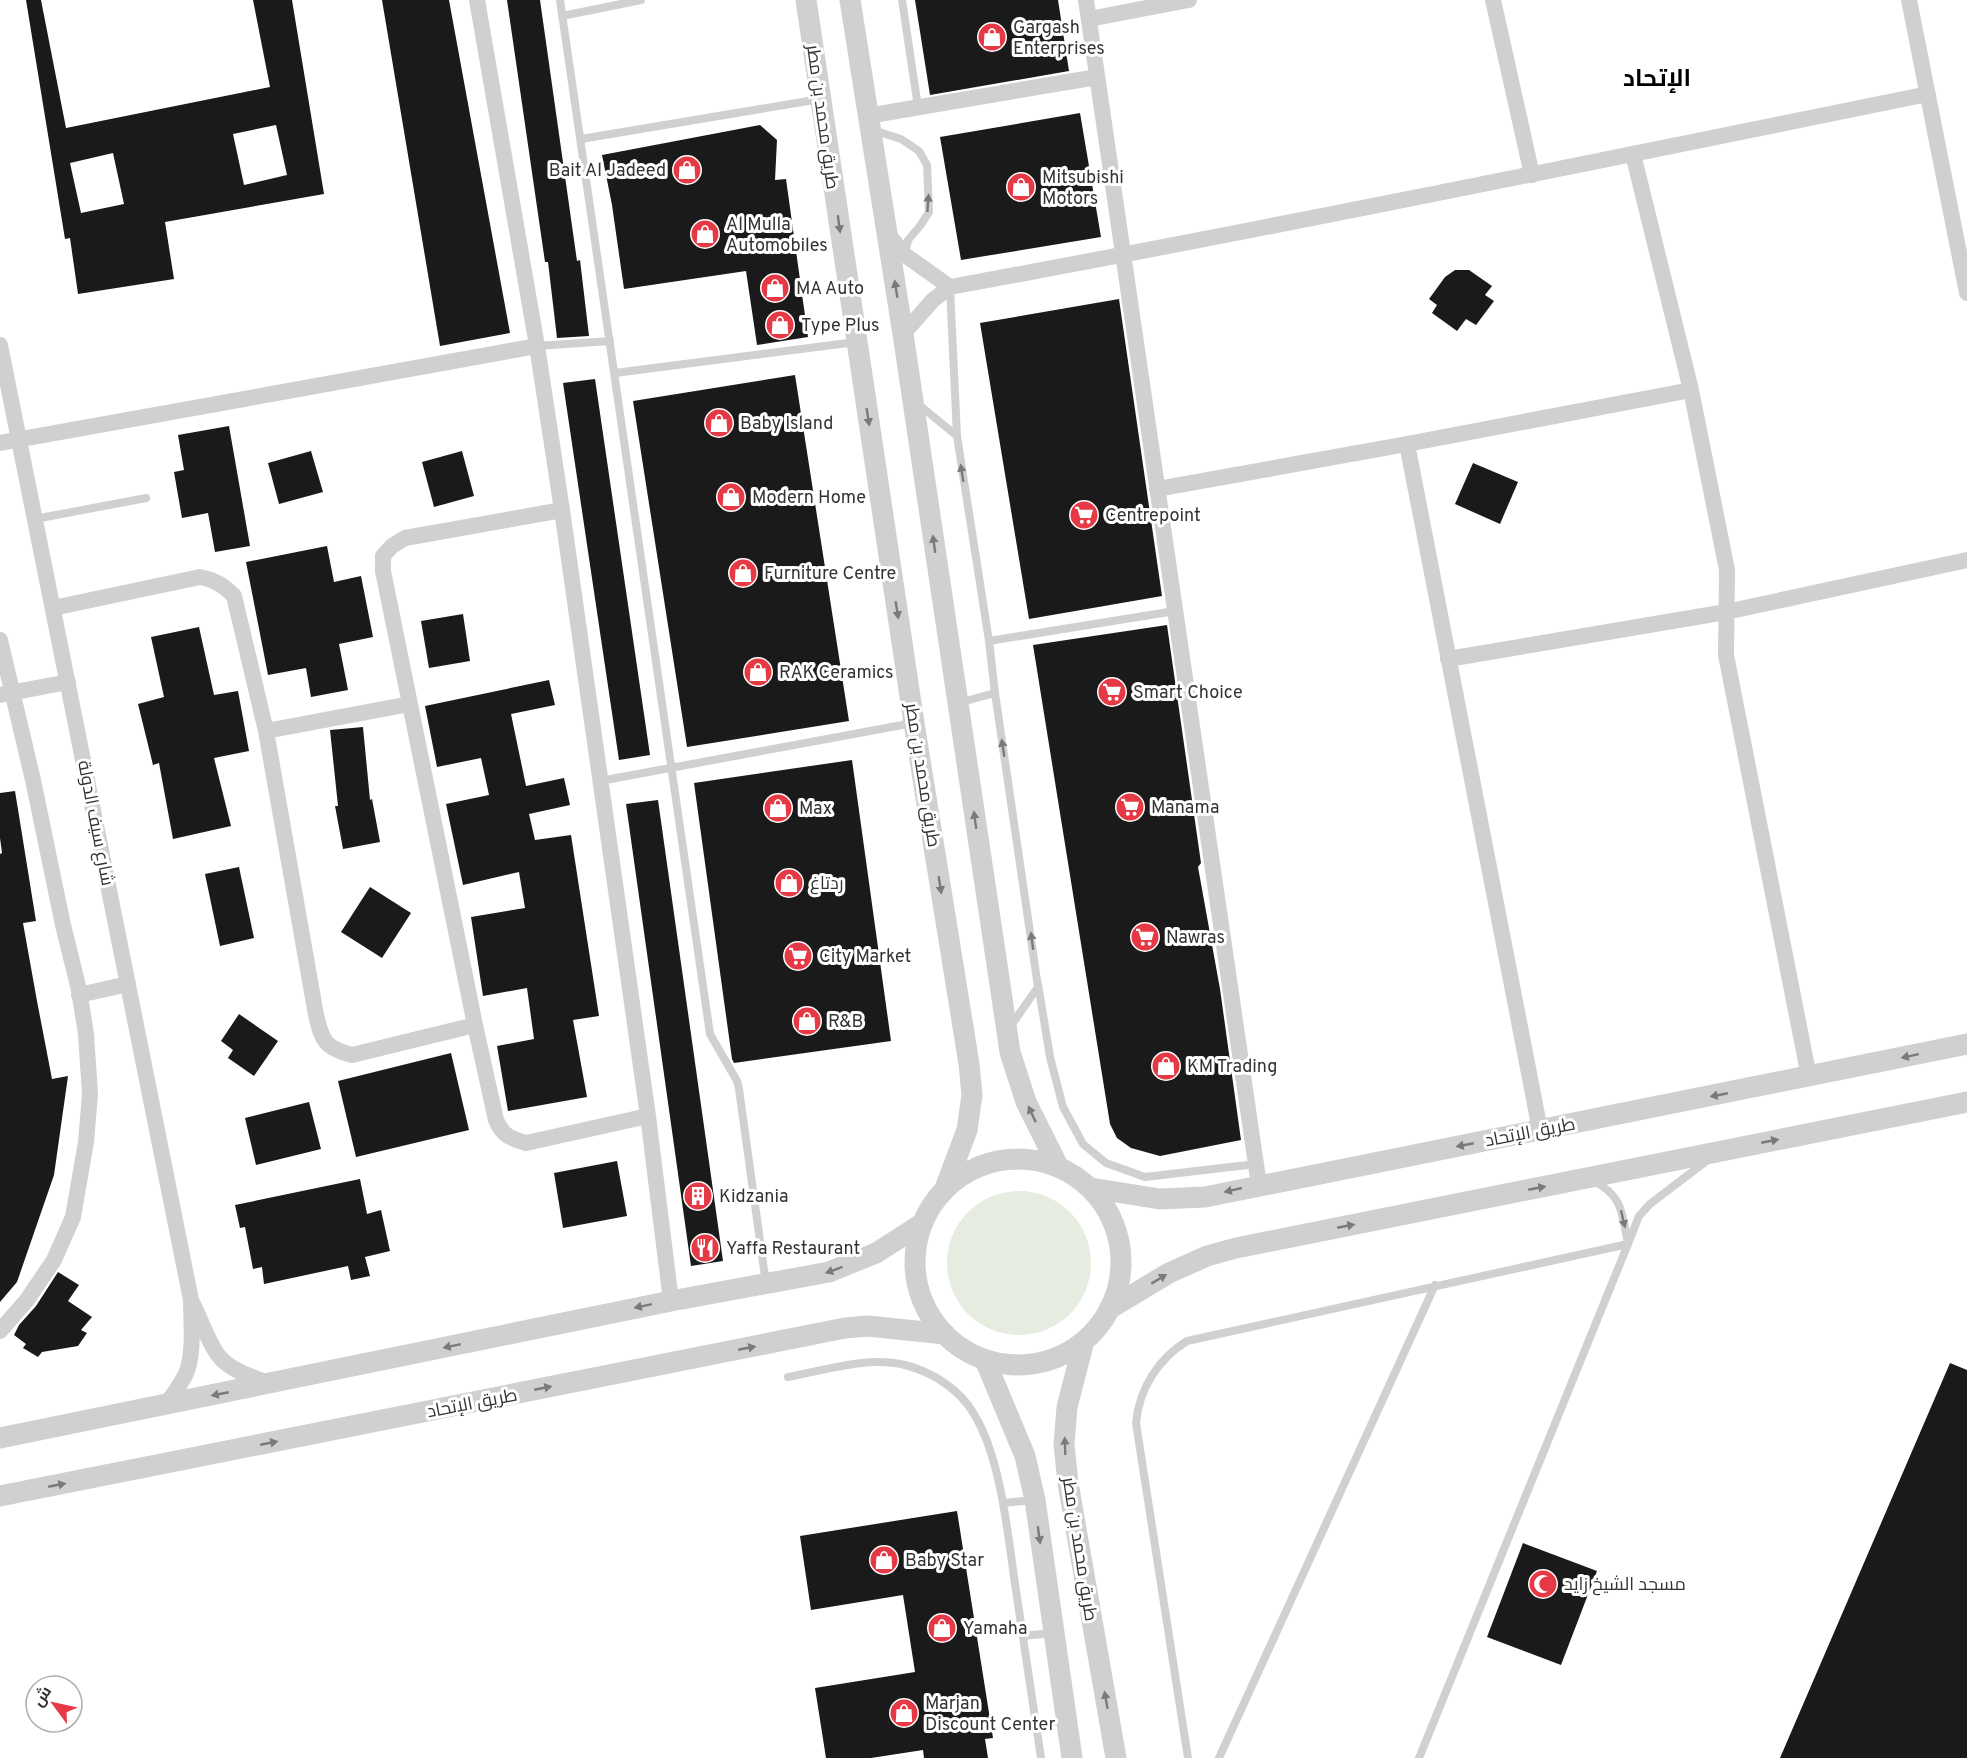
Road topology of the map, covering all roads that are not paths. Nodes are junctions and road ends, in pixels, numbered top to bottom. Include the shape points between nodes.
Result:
1 (477, 0) edge
2 (560, 0) edge
3 (641, 0) edge
4 (806, 0) edge
5 (850, 0) edge
6 (902, 0) edge
7 (1086, 0) edge
8 (1189, 0) edge
9 (1493, 0) edge
10 (1909, 0) edge
11 (562, 16) junction
12 (1089, 19) junction
13 (1097, 77) junction
14 (1928, 94) junction
15 (821, 99) junction
16 (918, 107) junction
17 (868, 122) junction
18 (581, 139) junction
19 (1633, 154) junction
20 (1532, 175) junction
21 (887, 233) junction
22 (905, 255) junction
23 (1123, 255) junction
24 (950, 287) junction
25 (1967, 292) edge
26 (903, 334) junction
27 (610, 341) junction
28 (857, 342) junction
29 (0, 345) edge
30 (537, 346) junction
31 (615, 373) junction
32 (1691, 390) junction
33 (913, 400) junction
34 (957, 436) junction
35 (19, 439) junction
36 (0, 443) edge
37 (1407, 444) junction
38 (1157, 489) junction
39 (146, 498) dead end
40 (562, 510) junction
41 (35, 519) junction
42 (1967, 560) edge
43 (53, 608) junction
44 (1175, 611) junction
45 (1726, 612) junction
46 (0, 640) edge
47 (989, 642) junction
48 (1448, 658) junction
49 (68, 682) junction
50 (994, 693) junction
51 (6, 694) edge
52 (957, 703) junction
53 (410, 704) junction
54 (914, 723) junction
55 (266, 731) junction
56 (672, 768) junction
57 (600, 782) junction
58 (1035, 967) junction
59 (128, 984) junction
60 (80, 995) junction
61 (475, 1025) junction
62 (1007, 1032) junction
63 (1967, 1044) edge
64 (1809, 1077) junction
65 (1967, 1102) edge
66 (648, 1116) junction
67 (1540, 1130) junction
68 (1718, 1152) junction
69 (1058, 1166) junction
70 (1257, 1174) junction
71 (1587, 1178) junction
72 (1091, 1188) junction
73 (944, 1191) junction
74 (923, 1223) junction
75 (1628, 1244) junction
76 (766, 1285) junction
77 (1434, 1285) junction
78 (191, 1300) junction
79 (671, 1300) junction
80 (1109, 1309) junction
81 (0, 1331) edge
82 (945, 1334) junction
83 (1084, 1341) junction
84 (985, 1360) junction
85 (788, 1377) dead end
86 (271, 1384) junction
87 (165, 1406) junction
88 (0, 1438) edge
89 (0, 1496) edge
90 (1035, 1500) junction
91 (1004, 1503) junction
92 (1053, 1633) junction
93 (1023, 1636) junction
94 (1066, 1720) junction
95 (1036, 1725) junction
96 (1041, 1758) edge
97 (1072, 1758) edge
98 (1116, 1758) edge
99 (1188, 1758) edge
100 (1220, 1758) edge
101 (1419, 1758) edge

1 - 30 street
2 - 11 lane
3 - 11 lane
4 - 15 street, طريق محمد بن مطر
5 - 17 street
6 - 16 lane
7 - 12 street
8 - 12 street
9 - 20 street
10 - 14 street
11 - 18 lane
12 - 13 street
13 - 16 street
13 - 23 street
14 - 19 street
14 - 25 street
15 - 18 lane
15 -> 28 street, طريق محمد بن مطر
16 - 17 street
17 - 21 street
22 -> 17 lane via 908,240 929,212 927,165 919,151
18 - 27 lane
19 - 20 street
19 - 32 street
20 - 23 street
21 - 22 street
26 -> 21 street
22 - 24 street
23 - 24 street
23 - 38 street
24 - 26 street
24 - 34 lane
26 - 33 street
27 - 30 lane
27 - 31 lane
28 - 31 lane
28 -> 54 street, طريق محمد بن مطر
29 - 35 street, شارع سيف الدولة
30 - 35 street
30 - 40 street
31 - 56 lane
32 - 37 street
32 - 45 street via 1727,570
33 - 34 lane
52 -> 33 street
47 -> 34 lane
35 - 36 street
35 - 41 street, شارع سيف الدولة
37 - 38 street
37 - 48 street
38 - 44 street
39 - 41 lane
40 - 53 street via 405,538 383,556
40 - 57 street
41 - 43 street, شارع سيف الدولة
42 - 45 street
43 - 49 street, شارع سيف الدولة
43 - 55 street via 200,577 224,586 234,596
44 - 47 lane
44 - 70 street
45 - 48 street
45 - 64 street via 1726,655
46 - 51 street
47 - 50 lane
48 - 67 street
49 - 51 street
49 - 59 street, شارع سيف الدولة
50 - 52 lane
58 -> 50 lane
51 - 60 street
62 -> 52 street
53 - 55 street
53 - 61 street
54 - 56 lane
54 -> 73 street, طريق محمد بن مطر via 972,1095 968,1130
55 - 61 street via 316,1015 325,1043 352,1055
56 - 57 lane
56 - 76 lane via 710,1034 739,1089
57 - 66 street
58 - 62 lane via 1038,987
58 - 70 lane via 1063,1107 1083,1144 1106,1164 1145,1177
59 - 60 street
59 - 78 street, شارع سيف الدولة
60 - 81 street via 90,1095 72,1217 54,1260
61 - 66 street via 496,1120 511,1139 526,1143
69 -> 62 street via 1020,1087
63 -> 64 street, طريق اﻹتحاد
64 -> 67 street, طريق اﻹتحاد
68 -> 65 street
66 - 79 street
67 -> 70 street, طريق اﻹتحاد
68 - 71 street
68 - 75 lane via 1650,1204
69 - 72 street
69 - 73 street via 1009,1159 985,1164
70 -> 72 street, طريق اﻹتحاد via 1205,1197 1160,1199
71 -> 75 lane via 1607,1187 1619,1203
80 -> 71 street via 1169,1273 1207,1256
72 - 80 street via 1115,1225 1120,1246 1118,1289
73 - 74 street
74 -> 76 street via 876,1253 829,1272
74 - 82 street via 916,1246 915,1270 930,1316
75 - 77 lane
75 - 101 lane
76 - 79 street
77 - 99 lane via 1187,1341 1171,1351 1146,1386 1136,1423
77 - 100 lane
78 - 86 street, شارع سيف الدولة via 217,1354 229,1365
78 - 87 street, شارع سيف الدولة via 188,1369
79 -> 86 street
80 - 83 street
82 - 84 street
89 -> 82 street, طريق اﻹتحاد via 845,1328 868,1326
83 - 84 street via 1047,1361 1016,1364
98 -> 83 street, طريق محمد بن مطر via 1064,1444 1067,1407
84 - 90 street, طريق محمد بن مطر via 1025,1456
85 - 91 lane via 888,1362 940,1379 963,1399 981,1425
86 -> 87 street
87 - 88 street
90 - 91 lane
90 -> 92 street, طريق محمد بن مطر
91 - 93 lane
92 - 93 lane
92 - 94 street, طريق محمد بن مطر
93 - 95 lane
94 - 95 lane
94 - 97 street, طريق محمد بن مطر
95 - 96 lane

